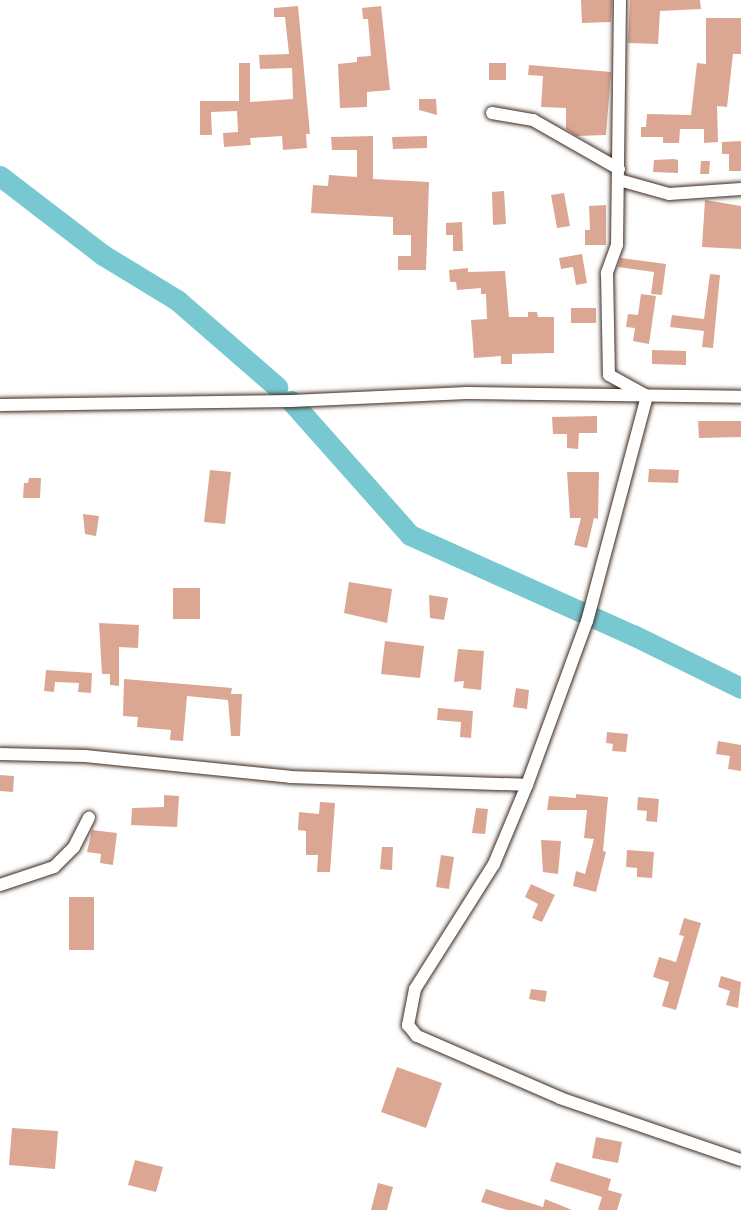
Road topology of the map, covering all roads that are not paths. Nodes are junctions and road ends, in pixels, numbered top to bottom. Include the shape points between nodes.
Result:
1 (620, 0) edge
2 (492, 113) dead end
3 (619, 174) junction
4 (741, 189) edge
5 (647, 396) junction
6 (741, 397) edge
7 (0, 405) edge
8 (0, 754) edge
9 (527, 785) junction
10 (88, 818) dead end
11 (0, 885) edge
12 (741, 1160) edge

1 - 3 street
2 - 3 street via 533,120
3 - 4 street via 669,194
3 - 5 street via 617,245 607,273 609,375
5 - 6 street
5 - 7 street via 467,393 291,401
5 - 9 street via 587,621
8 - 9 street via 85,756 290,777
9 - 12 street via 494,864 415,989 408,1025 417,1036 560,1098
10 - 11 street via 74,847 54,867

